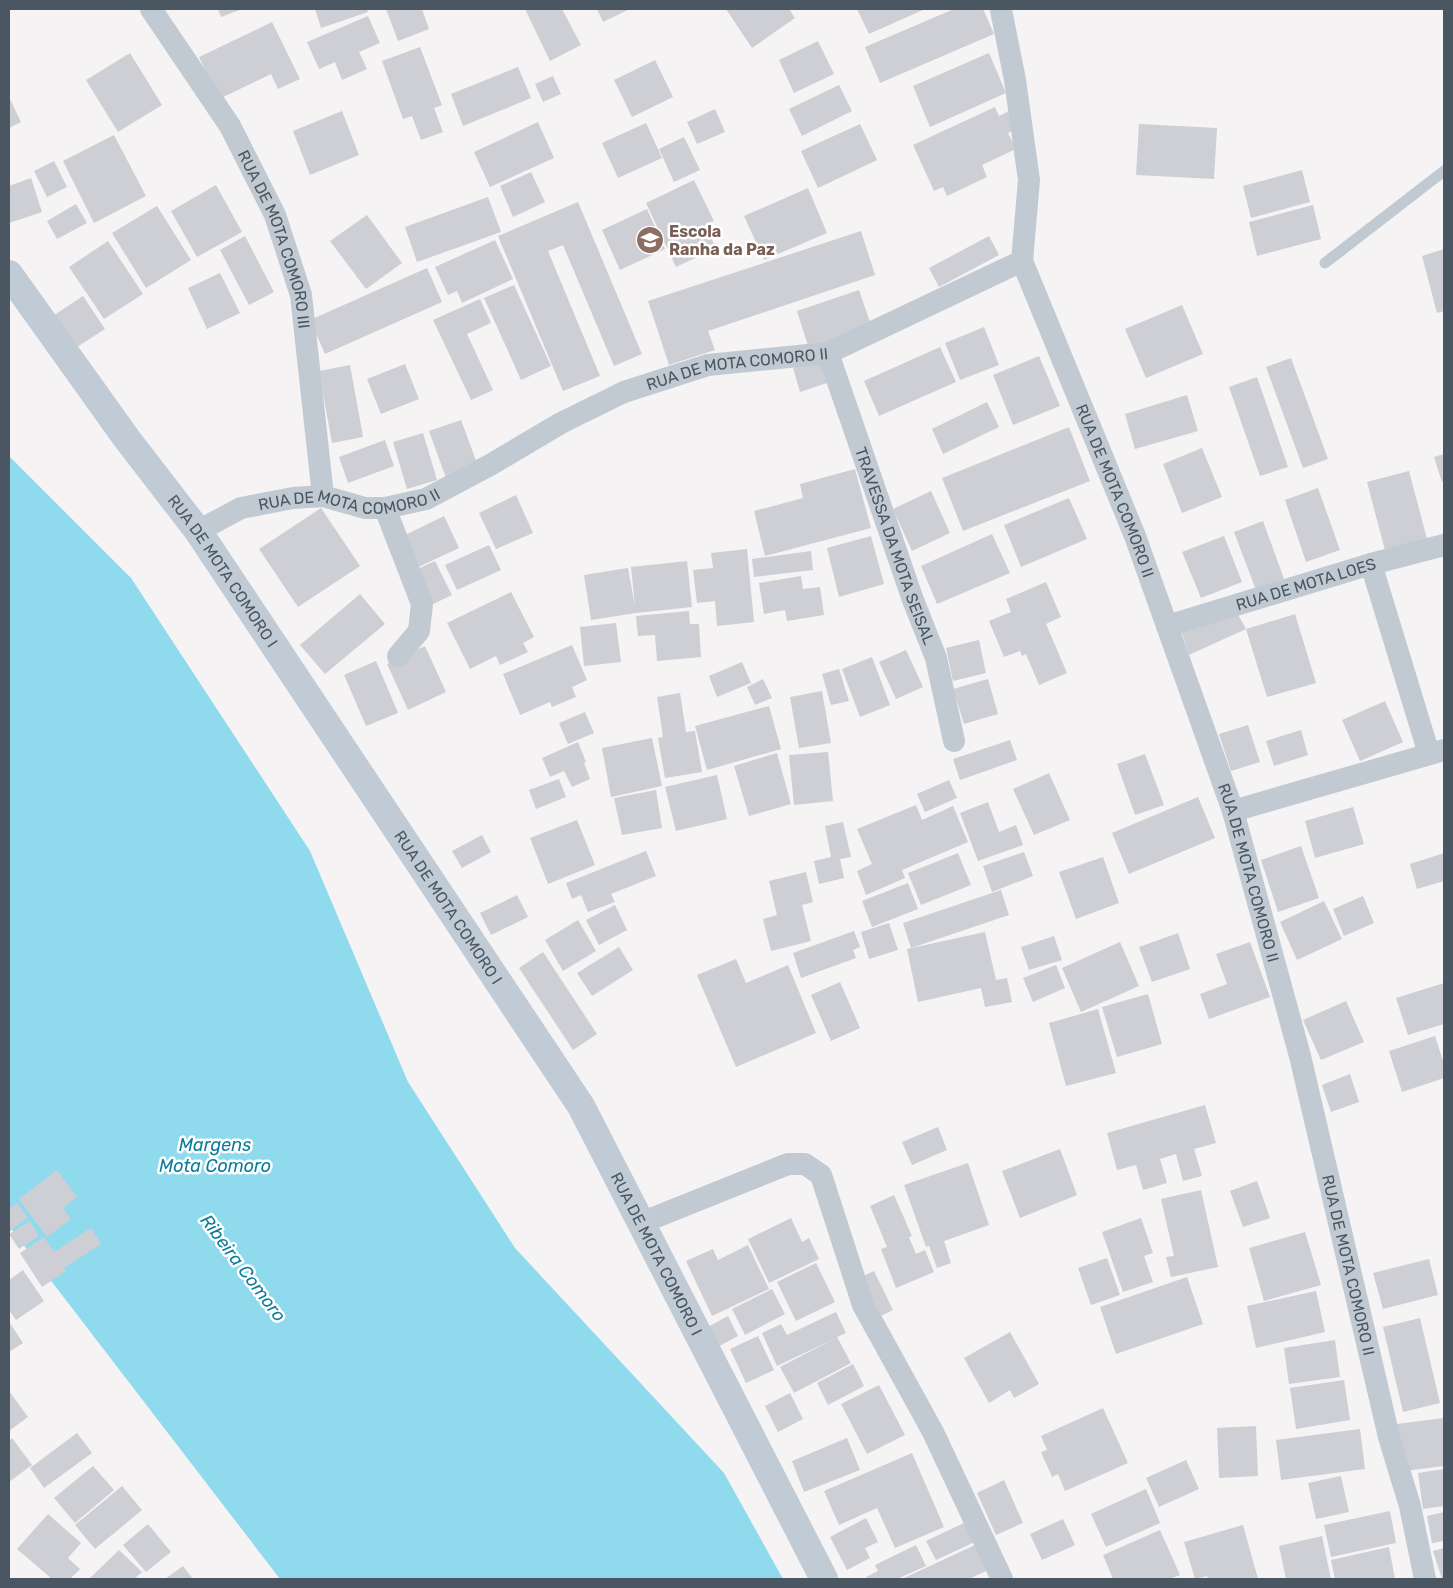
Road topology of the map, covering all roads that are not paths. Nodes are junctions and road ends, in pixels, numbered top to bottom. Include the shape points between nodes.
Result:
1 (151, 9) edge
2 (1001, 10) edge
3 (1444, 171) edge
4 (1022, 261) junction
5 (1325, 263) dead end
6 (9, 274) edge
7 (828, 353) junction
8 (323, 496) junction
9 (385, 508) junction
10 (198, 531) junction
11 (1444, 545) edge
12 (1371, 564) junction
13 (1167, 626) junction
14 (398, 656) dead end
15 (954, 741) dead end
16 (1437, 752) edge
17 (1233, 811) junction
18 (641, 1223) junction
19 (824, 1579) edge
20 (1002, 1579) edge
21 (1425, 1579) edge

1 - 8 street, RUA DE MOTA COMORO III via 230,126 275,215 301,295
2 - 4 street via 1029,180
3 - 5 lane
4 - 7 street, RUA DE MOTA COMORO II
4 - 13 street, RUA DE MOTA COMORO II via 1135,536
6 - 10 street, RUA DE MOTA COMORO I via 127,439
7 - 9 street, RUA DE MOTA COMORO II via 708,365 624,392 561,423 426,499
7 - 15 street, TRAVESSA DA MOTA SEISAL via 936,658
8 - 9 street, RUA DE MOTA COMORO II via 365,508
8 - 10 street, RUA DE MOTA COMORO II via 241,508
9 - 14 street via 422,604 419,631
10 - 18 street, RUA DE MOTA COMORO I via 581,1106
11 - 12 street, RUA DE MOTA LOES
12 - 13 street, RUA DE MOTA LOES
12 - 16 street
13 - 17 street, RUA DE MOTA COMORO II
16 - 17 street
17 - 21 street, RUA DE MOTA COMORO II via 1300,1056
18 - 19 street, RUA DE MOTA COMORO I
18 - 20 street via 788,1164 805,1164 821,1176 863,1305 933,1432

